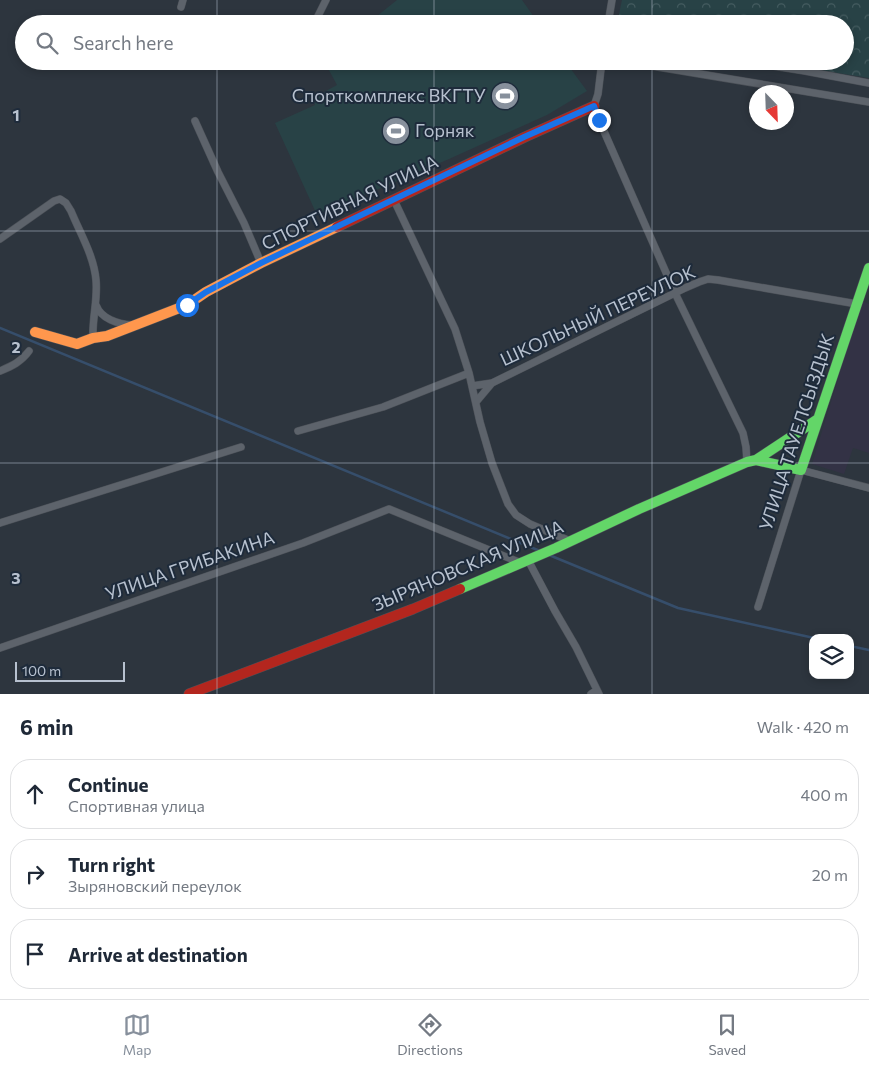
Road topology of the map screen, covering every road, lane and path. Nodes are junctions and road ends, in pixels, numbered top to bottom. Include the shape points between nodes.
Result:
1 (326, 0) edge
2 (612, 0) edge
3 (318, 15) edge
4 (610, 15) edge
5 (601, 70) edge
6 (676, 70) edge
7 (799, 70) edge
8 (869, 83) edge
9 (869, 102) edge
10 (594, 106) junction
11 (195, 121) dead end
12 (394, 200) junction
13 (0, 239) edge
14 (261, 263) junction
15 (869, 268) edge
16 (675, 293) junction
17 (96, 304) junction
18 (857, 304) junction
19 (133, 325) junction
20 (35, 332) dead end
21 (93, 338) junction
22 (29, 351) dead end
23 (0, 371) edge
24 (469, 373) junction
25 (492, 383) junction
26 (472, 386) junction
27 (476, 402) junction
28 (818, 419) junction
29 (298, 432) dead end
30 (241, 447) dead end
31 (751, 461) junction
32 (802, 470) junction
33 (869, 488) edge
34 (0, 523) edge
35 (570, 541) junction
36 (525, 561) junction
37 (758, 607) dead end
38 (0, 648) edge
39 (595, 693) edge
40 (189, 694) edge

1 - 3 street
2 - 4 street
5 - 10 street
6 - 9 street
7 - 8 street
10 - 12 street, СПОРТИВНАЯ УЛИЦА
10 - 16 street
11 - 14 street
12 - 14 street, СПОРТИВНАЯ УЛИЦА
12 - 24 street via 455,329
13 - 17 street via 54,201 60,199 66,203 94,267
14 - 19 street, СПОРТИВНАЯ УЛИЦА via 187,305
15 - 18 street, УЛИЦА ТАУЕЛСЫЗДЫК
16 - 18 street, ШКОЛЬНЫЙ ПЕРЕУЛОК via 708,279
16 - 25 street, ШКОЛЬНЫЙ ПЕРЕУЛОК
16 - 31 street via 743,432
17 - 19 street via 103,316
17 - 21 street
18 - 28 street, УЛИЦА ТАУЕЛСЫЗДЫК
19 - 21 street, СПОРТИВНАЯ УЛИЦА
20 - 21 street, СПОРТИВНАЯ УЛИЦА via 77,344
22 - 23 street via 16,364
24 - 26 street
24 - 29 street via 382,407
25 - 26 street, ШКОЛЬНЫЙ ПЕРЕУЛОК
25 - 27 street
26 - 27 street
27 - 35 street via 492,463 508,504 516,515 530,524
28 - 31 street, ЗЫРЯНОВСКАЯ УЛИЦА
28 - 32 street, УЛИЦА ТАУЕЛСЫЗДЫК
30 - 34 street
31 - 32 street
31 - 35 street, ЗЫРЯНОВСКАЯ УЛИЦА
32 - 33 street
32 - 37 street, УЛИЦА ТАУЕЛСЫЗДЫК
35 - 36 street, ЗЫРЯНОВСКАЯ УЛИЦА
36 - 38 street, УЛИЦА ГРИБАКИНА via 389,509 303,543
36 - 39 street via 576,647
36 - 40 street, ЗЫРЯНОВСКАЯ УЛИЦА via 413,610

